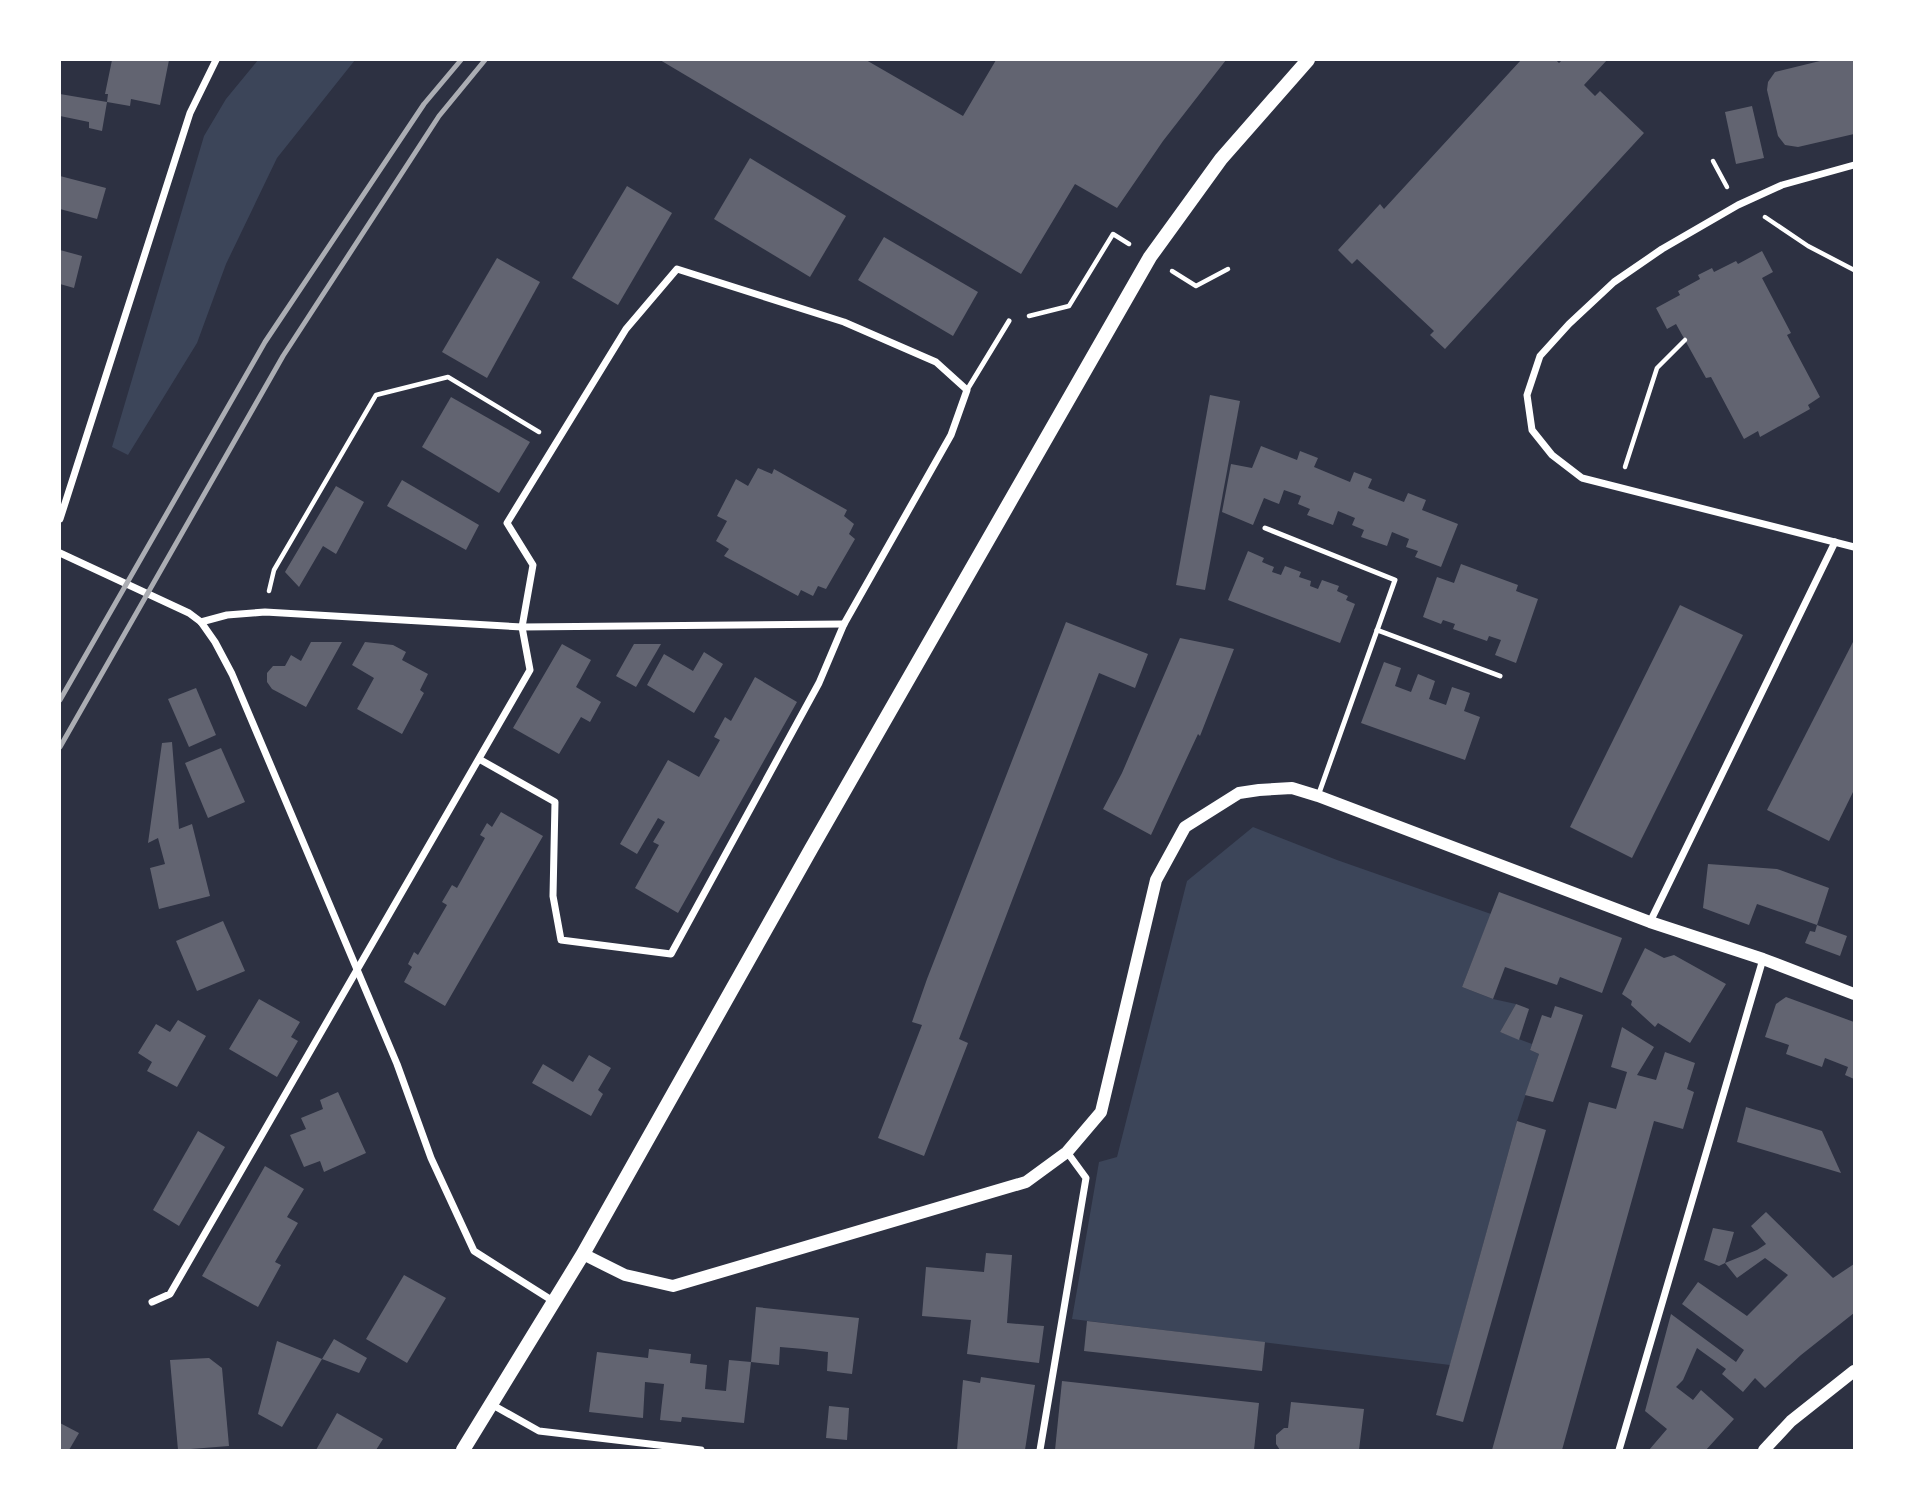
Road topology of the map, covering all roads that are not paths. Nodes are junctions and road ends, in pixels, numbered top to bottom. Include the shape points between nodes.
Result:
1 (216, 60) edge
2 (1307, 60) edge
3 (1854, 165) edge
4 (1009, 321) dead end
5 (967, 390) junction
6 (60, 519) edge
7 (1265, 528) dead end
8 (1835, 542) junction
9 (1854, 547) edge
10 (60, 554) edge
11 (201, 622) junction
12 (844, 624) junction
13 (522, 627) junction
14 (1377, 630) junction
15 (1500, 676) dead end
16 (479, 759) junction
17 (1318, 796) junction
18 (1650, 922) junction
19 (1763, 959) junction
20 (358, 974) junction
21 (1854, 993) edge
22 (1067, 1152) junction
23 (583, 1254) junction
24 (553, 1301) junction
25 (152, 1302) dead end
26 (1854, 1371) edge
27 (491, 1404) junction
28 (463, 1451) edge
29 (701, 1451) edge
30 (1040, 1451) edge
31 (1619, 1451) edge
32 (1764, 1451) edge

1 - 6 street via 190,113
2 - 23 main road via 1221,159 1150,257
3 - 8 street via 1782,185 1738,205 1614,282 1540,356 1527,395 1532,430 1552,455 1582,478
4 - 5 lane
5 - 12 street via 951,435
5 - 13 street via 936,362 844,321 677,269 626,329 507,523 533,565
7 - 14 lane via 1395,580
8 - 9 street
8 - 18 street
10 - 11 street via 176,605
11 - 13 street via 265,612
11 - 20 street via 232,674
12 - 13 street
12 - 16 street via 819,683 671,954 561,940 553,897 555,802
13 - 16 street via 530,670
14 - 15 lane
14 - 17 lane
16 - 20 street
17 - 18 street
17 - 22 street via 1292,788 1240,793 1185,827 1156,880 1101,1112
18 - 19 street
19 - 21 street
19 - 31 street
20 - 24 street via 431,1158 474,1251
20 - 25 street via 170,1294
22 - 23 street via 1026,1182 673,1286 625,1275
22 - 30 street via 1086,1178
23 - 24 main road
24 - 27 main road
26 - 32 street via 1791,1421
27 - 28 main road
27 - 29 street via 539,1432

